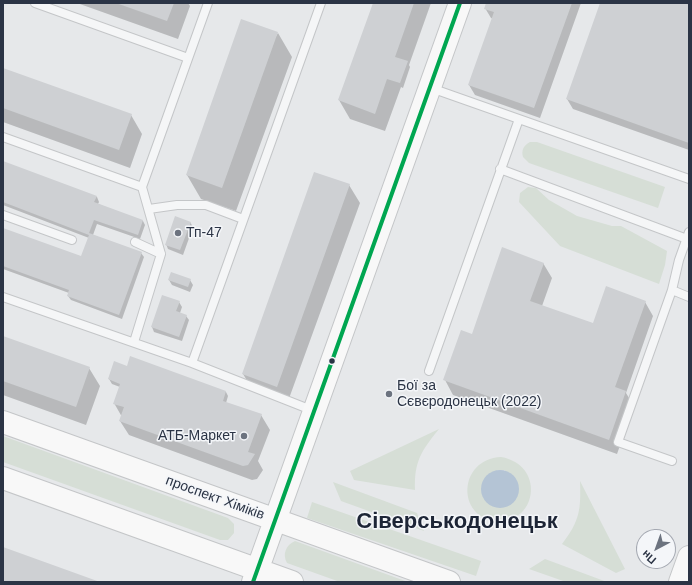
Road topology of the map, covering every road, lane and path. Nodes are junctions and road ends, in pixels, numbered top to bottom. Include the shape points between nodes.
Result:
1 (35, 3) edge
2 (208, 3) edge
3 (321, 3) edge
4 (460, 3) edge
5 (188, 58) junction
6 (430, 88) junction
7 (519, 119) junction
8 (3, 137) edge
9 (500, 170) junction
10 (689, 179) edge
11 (142, 187) junction
12 (149, 209) junction
13 (3, 215) edge
14 (243, 219) junction
15 (688, 235) edge
16 (72, 240) dead end
17 (135, 242) dead end
18 (161, 254) junction
19 (672, 290) junction
20 (3, 297) edge
21 (689, 297) edge
22 (134, 342) junction
23 (192, 363) junction
24 (429, 371) dead end
25 (314, 411) junction
26 (3, 422) edge
27 (672, 461) dead end
28 (3, 478) edge
29 (276, 520) junction
30 (689, 557) edge
31 (256, 576) edge
32 (292, 582) edge
33 (449, 582) edge
34 (680, 582) edge

1 - 5 lane
2 - 5 lane
3 - 14 lane
4 - 6 main road
5 - 11 lane
6 - 7 lane
6 - 25 main road
7 - 9 lane
7 - 10 lane
8 - 11 lane
9 - 15 lane
9 - 24 lane
11 - 12 lane
12 - 14 lane via 206,205
12 - 18 lane
13 - 16 lane
14 - 23 lane
15 - 19 lane
17 - 18 lane
18 - 22 lane
19 - 21 lane
19 - 27 lane via 618,442
20 - 22 lane
22 - 23 lane
23 - 25 lane
25 - 29 main road
26 - 29 main road, проспект Хіміків
28 - 31 main road
29 - 31 main road
29 - 33 main road, проспект Хіміків
30 - 34 main road
31 - 32 main road

